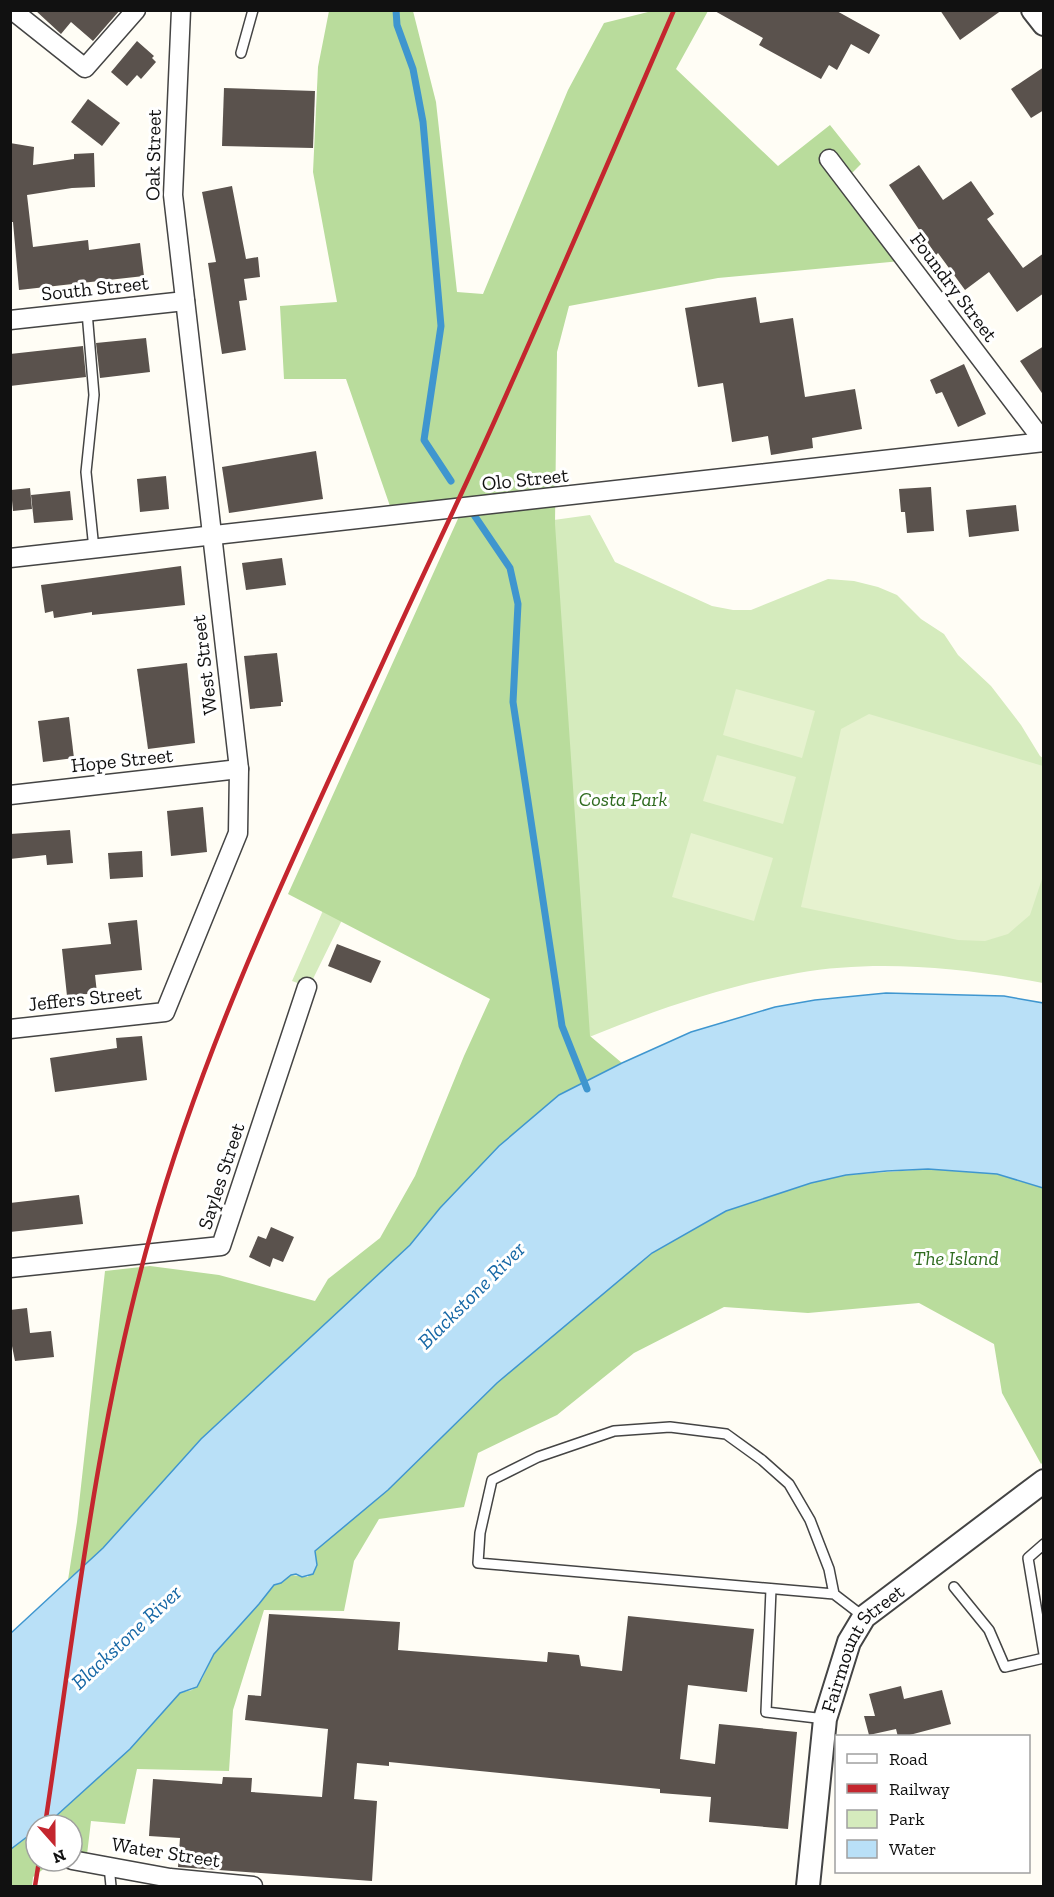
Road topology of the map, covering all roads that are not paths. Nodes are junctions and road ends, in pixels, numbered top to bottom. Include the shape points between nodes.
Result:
1 (12, 10) edge
2 (136, 10) edge
3 (181, 10) edge
4 (253, 10) edge
5 (1033, 10) edge
6 (1044, 24) edge
7 (241, 53) dead end
8 (828, 159) dead end
9 (184, 301) junction
10 (87, 312) junction
11 (10, 320) edge
12 (1044, 442) edge
13 (211, 536) junction
14 (94, 549) junction
15 (10, 558) edge
16 (239, 769) junction
17 (10, 795) edge
18 (307, 987) dead end
19 (165, 1012) joint
20 (10, 1029) edge
21 (10, 1268) edge
22 (1044, 1481) edge
23 (1044, 1544) edge
24 (954, 1587) dead end
25 (771, 1588) junction
26 (834, 1594) junction
27 (864, 1617) junction
28 (1044, 1656) edge
29 (825, 1719) junction
30 (84, 1862) edge
31 (109, 1866) junction
32 (170, 1882) edge
33 (111, 1887) edge
34 (253, 1887) edge
35 (808, 1887) edge

1 - 2 street via 85,68
3 - 9 street, Oak Street via 173,195
4 - 7 lane
5 - 6 street
8 - 12 street, Foundry Street
9 - 10 street, South Street
9 - 13 street, West Street
10 - 11 street, South Street
10 - 14 lane via 94,395 86,472
12 - 13 street, Olo Street
13 - 14 street, Olo Street
13 - 16 street, West Street
14 - 15 street, Olo Street
16 - 17 street, Hope Street
16 - 19 street, West Street via 238,833
18 - 21 street, Sayles Street via 221,1246
19 - 20 street, Jeffers Street
22 - 27 street, Fairmount Street
23 - 28 lane via 1028,1558
24 - 28 lane via 989,1630 1005,1667
25 - 26 lane
25 - 26 lane via 478,1563 480,1533 492,1480 538,1457 614,1431 670,1427 726,1434 789,1484 810,1520
25 - 29 lane via 766,1712
26 - 27 lane
27 - 29 street, Fairmount Street via 849,1642
29 - 35 street, Fairmount Street
30 - 31 street, Water Street
31 - 32 street, Water Street
31 - 33 lane
32 - 34 street, Water Street

